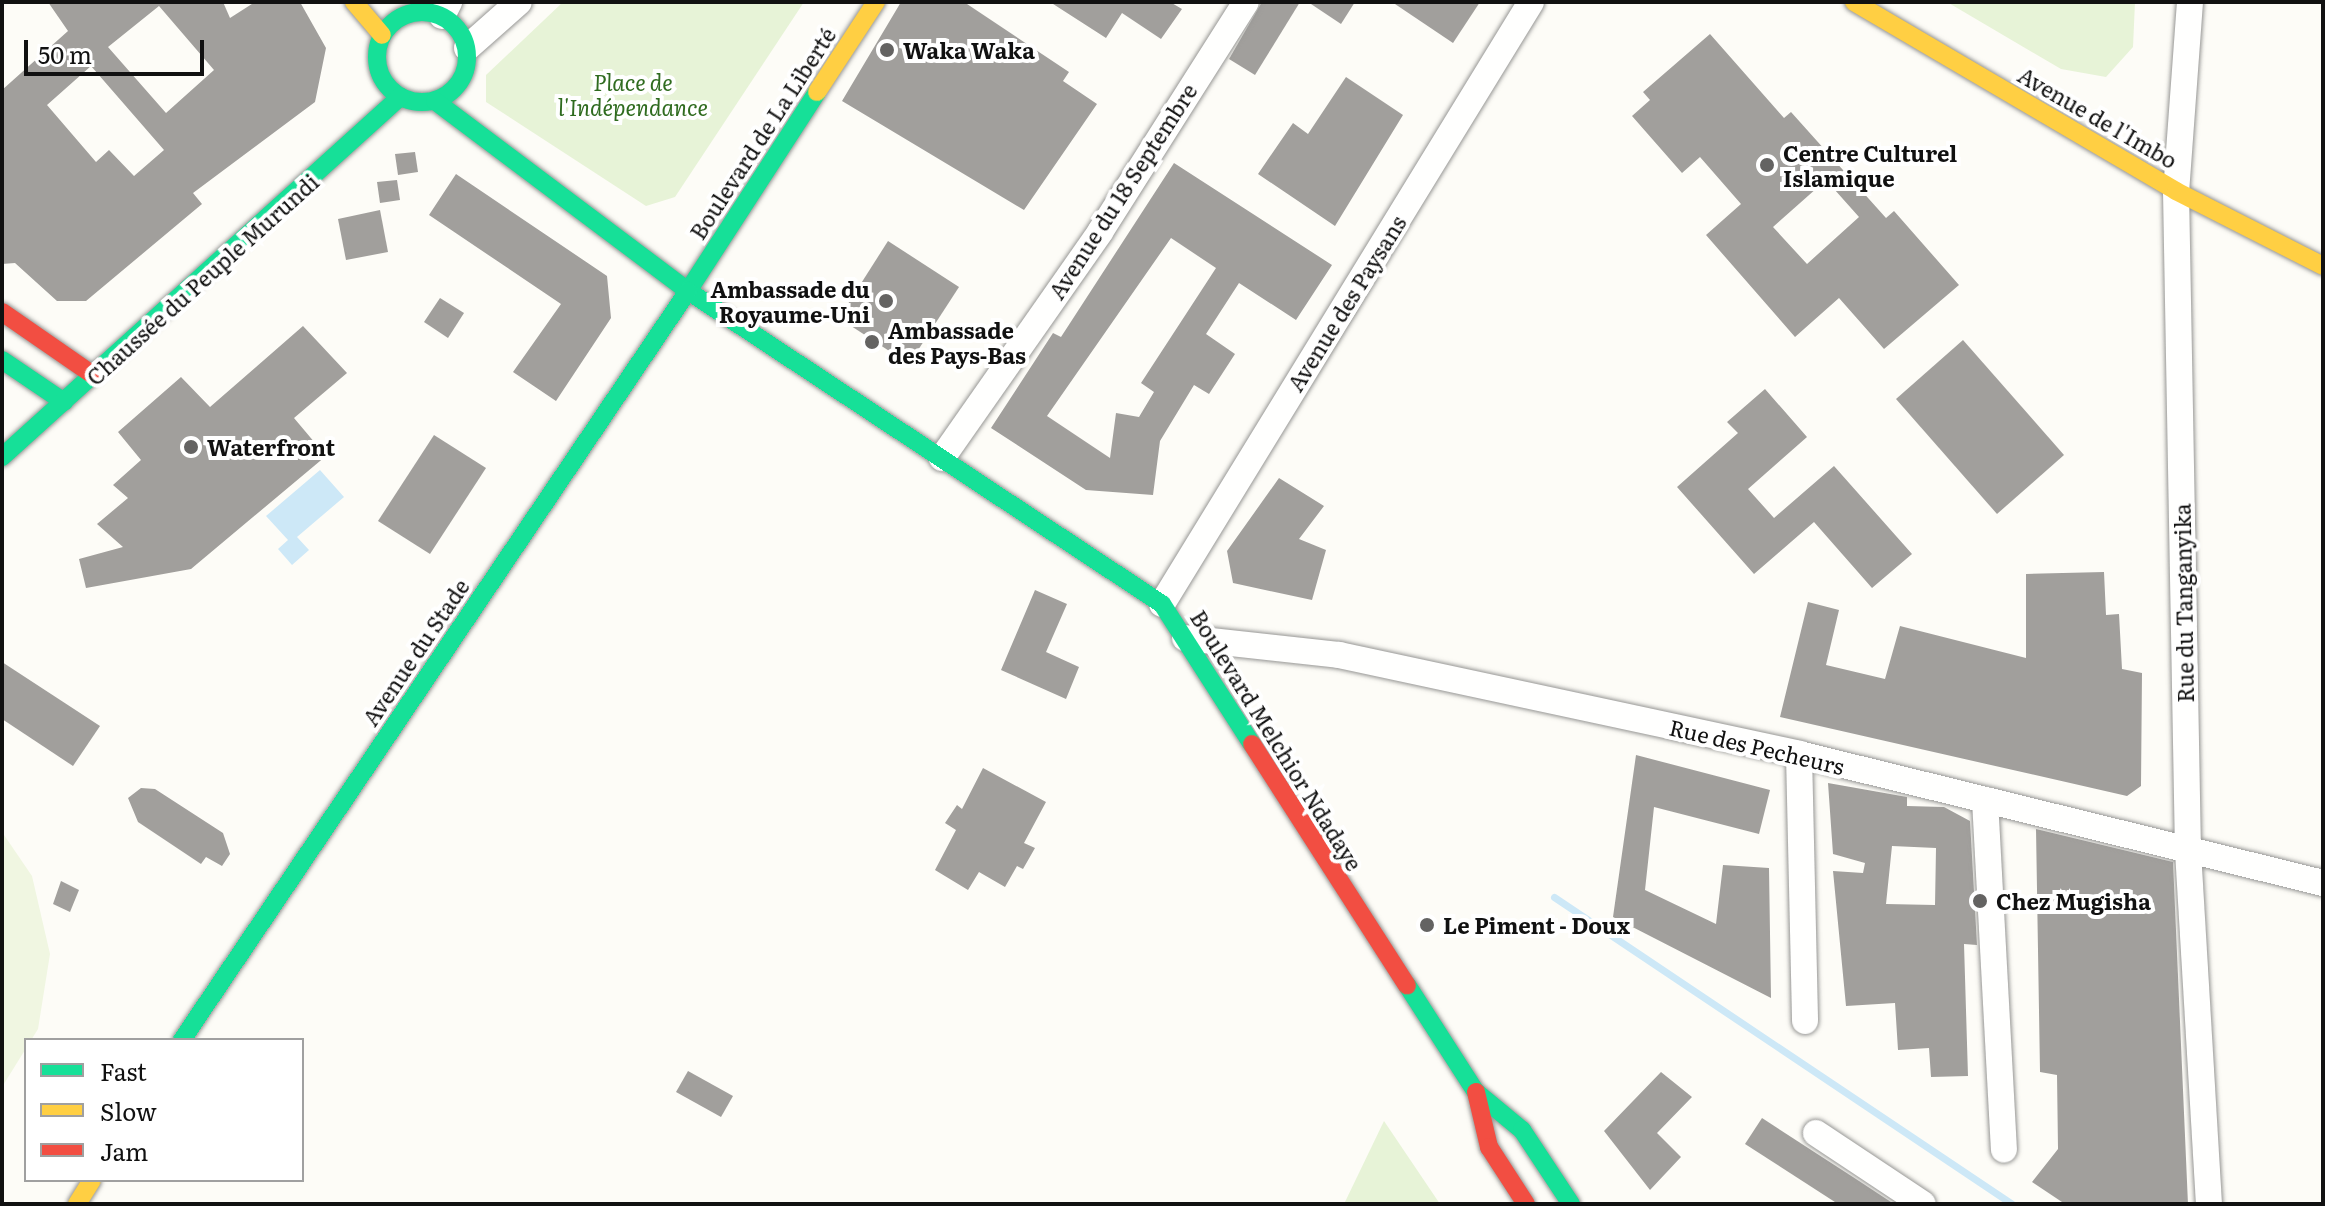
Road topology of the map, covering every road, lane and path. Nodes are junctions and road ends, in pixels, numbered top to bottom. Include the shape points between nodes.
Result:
1 (354, 2) edge
2 (519, 2) edge
3 (876, 2) edge
4 (1246, 2) edge
5 (1531, 2) edge
6 (1854, 2) edge
7 (2190, 2) edge
8 (446, 9) edge
9 (382, 35) junction
10 (467, 48) junction
11 (400, 97) junction
12 (435, 101) junction
13 (2176, 191) junction
14 (2323, 266) edge
15 (688, 291) junction
16 (2, 312) edge
17 (94, 342) dead end
18 (2, 360) edge
19 (72, 361) junction
20 (93, 375) junction
21 (42, 386) junction
22 (22, 402) dead end
23 (64, 402) junction
24 (2, 457) edge
25 (942, 458) junction
26 (1162, 604) junction
27 (1185, 638) junction
28 (1799, 754) junction
29 (1985, 800) junction
30 (2188, 851) junction
31 (2323, 883) edge
32 (1805, 1021) dead end
33 (183, 1038) edge
34 (1476, 1092) junction
35 (1816, 1133) dead end
36 (2004, 1149) dead end
37 (91, 1182) edge
38 (77, 1204) edge
39 (1526, 1204) edge
40 (1571, 1204) edge
41 (1923, 1204) edge
42 (2209, 1204) edge

1 - 9 main road
2 - 10 street
3 - 15 main road, Boulevard de La Liberté
4 - 25 street, Avenue du 18 Septembre via 1100,232
5 - 26 street, Avenue des Paysans
6 - 13 main road, Avenue de l'Imbo
7 - 13 street, Rue du Tanganyika
8 - 9 main road via 410,13
8 - 10 main road
9 - 11 main road via 376,83
10 - 12 main road via 465,75
11 - 12 main road
11 - 20 main road, Chaussée du Peuple Murundi
12 - 15 main road, Boulevard Melchior Ndadaye
13 - 14 main road, Avenue de l'Imbo
13 - 30 street, Rue du Tanganyika
15 - 25 main road, Boulevard Melchior Ndadaye
15 - 33 main road, Avenue du Stade
16 - 19 main road
17 - 19 main road, Chaussée du Peuple Murundi
18 - 21 main road
19 - 20 main road
19 - 21 main road, Chaussée du Peuple Murundi
20 - 23 main road, Chaussée du Peuple Murundi
21 - 22 main road, Chaussée du Peuple Murundi
21 - 23 main road
23 - 24 main road, Chaussée du Peuple Murundi
25 - 26 main road, Boulevard Melchior Ndadaye
26 - 27 main road, Boulevard Melchior Ndadaye
27 - 28 street, Rue des Pecheurs via 1324,652
27 - 34 main road, Boulevard Melchior Ndadaye
28 - 29 street, Rue des Pecheurs
28 - 32 street
29 - 30 street, Rue des Pecheurs
29 - 36 street
30 - 31 street, Rue des Pecheurs
30 - 42 street, Rue du Tanganyika
34 - 39 main road via 1489,1147
34 - 40 main road, Boulevard Melchior Ndadaye via 1522,1130
35 - 41 street
37 - 38 main road

